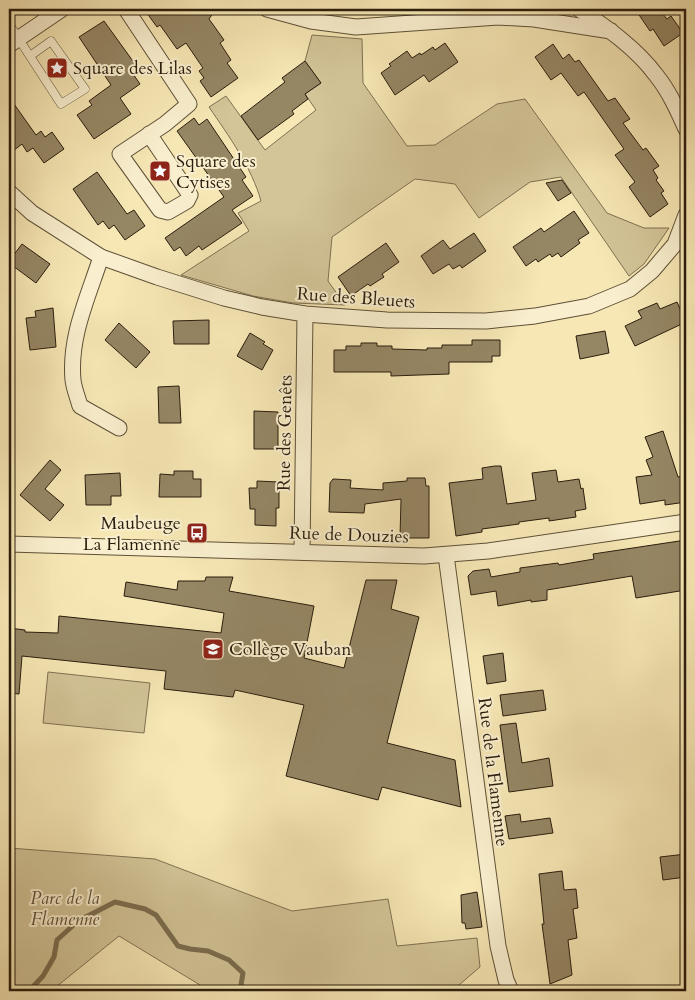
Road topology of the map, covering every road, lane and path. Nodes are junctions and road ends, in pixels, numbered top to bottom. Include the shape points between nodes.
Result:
1 (62, 9) edge
2 (126, 9) edge
3 (267, 9) edge
4 (547, 9) edge
5 (579, 9) edge
6 (504, 13) edge
7 (43, 14) edge
8 (534, 19) junction
9 (9, 24) edge
10 (611, 31) junction
11 (14, 42) edge
12 (30, 56) junction
13 (686, 129) edge
14 (149, 134) junction
15 (9, 192) edge
16 (686, 215) edge
17 (680, 247) edge
18 (101, 257) junction
19 (306, 314) junction
20 (119, 428) dead end
21 (686, 522) edge
22 (9, 544) edge
23 (302, 552) junction
24 (446, 555) junction
25 (511, 991) edge

1 - 7 street
2 - 14 street via 189,104
3 - 6 street via 311,22 356,27
4 - 8 street
5 - 10 street
6 - 8 street
7 - 11 street
8 - 10 street
9 - 11 lane
10 - 13 street via 656,74
11 - 12 lane
12 - 12 lane via 61,104 85,89 51,41
14 - 14 street via 190,195 168,212 160,210 120,154
15 - 18 street, Rue des Bleuets via 32,213
16 - 17 street, Rue des Bleuets
17 - 19 street, Rue des Bleuets via 630,289 589,306 486,321 387,320
18 - 19 street, Rue des Bleuets via 224,298
18 - 20 street via 77,329 73,381 80,406
19 - 23 street, Rue des Genêts
21 - 24 street, Rue de Douzies
22 - 23 street, Rue de Douzies
23 - 24 street, Rue de Douzies
24 - 25 street, Rue de la Flamenne via 496,937

